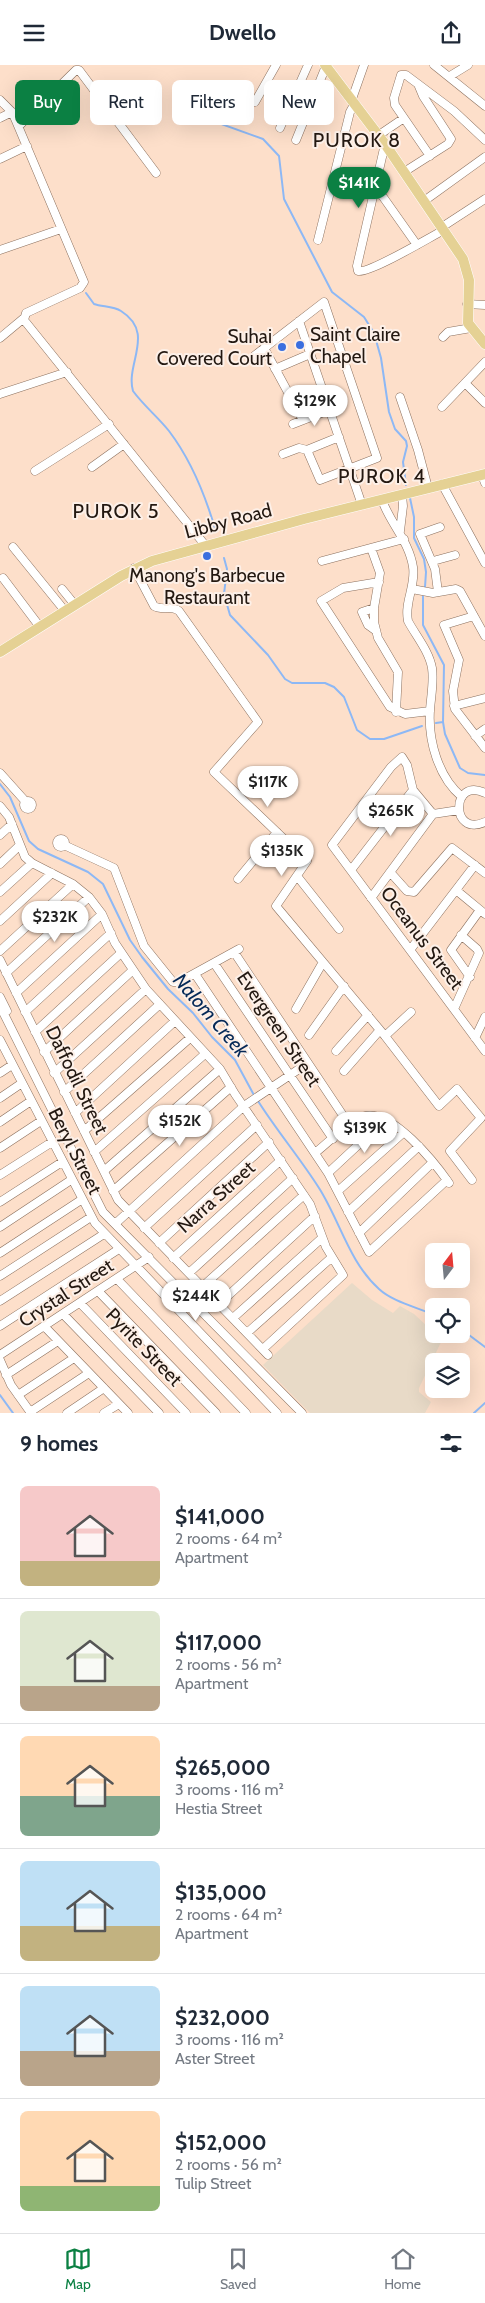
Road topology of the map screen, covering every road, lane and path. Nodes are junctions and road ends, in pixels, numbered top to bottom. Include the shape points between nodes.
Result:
1 (276, 65) edge
2 (308, 65) edge
3 (364, 65) edge
4 (434, 65) edge
5 (468, 65) edge
6 (326, 66) edge
7 (450, 76) junction
8 (418, 84) junction
9 (0, 100) edge
10 (354, 101) junction
11 (255, 102) dead end
12 (485, 105) edge
13 (12, 112) junction
14 (0, 118) edge
15 (404, 118) junction
16 (19, 126) junction
17 (280, 128) dead end
18 (296, 140) dead end
19 (382, 140) junction
20 (485, 140) edge
21 (27, 146) junction
22 (430, 155) junction
23 (485, 157) edge
24 (0, 159) edge
25 (404, 172) junction
26 (156, 173) dead end
27 (376, 187) junction
28 (485, 199) edge
29 (424, 201) junction
30 (61, 229) junction
31 (443, 229) junction
32 (318, 240) dead end
33 (417, 245) junction
34 (0, 250) edge
35 (467, 304) junction
36 (485, 305) edge
37 (24, 318) junction
38 (299, 321) junction
39 (471, 328) junction
40 (443, 337) dead end
41 (0, 338) edge
42 (485, 344) edge
43 (264, 348) junction
44 (310, 354) junction
45 (254, 356) dead end
46 (485, 362) edge
47 (276, 369) junction
48 (67, 372) junction
49 (465, 383) junction
50 (0, 394) edge
51 (400, 397) dead end
52 (485, 403) edge
53 (442, 407) dead end
54 (329, 410) junction
55 (303, 420) junction
56 (109, 424) junction
57 (293, 424) dead end
58 (338, 437) junction
59 (124, 444) junction
60 (307, 450) junction
61 (283, 454) dead end
62 (92, 467) dead end
63 (349, 469) junction
64 (35, 471) dead end
65 (484, 477) edge
66 (442, 485) junction
67 (428, 488) junction
68 (402, 495) junction
69 (382, 499) junction
70 (362, 505) junction
71 (401, 513) junction
72 (391, 516) junction
73 (440, 527) dead end
74 (400, 531) junction
75 (404, 539) junction
76 (205, 545) junction
77 (12, 547) dead end
78 (371, 548) junction
79 (455, 555) dead end
80 (322, 561) dead end
81 (433, 561) junction
82 (485, 563) edge
83 (134, 568) junction
84 (3, 578) dead end
85 (379, 582) junction
86 (62, 589) dead end
87 (412, 589) junction
88 (438, 592) junction
89 (75, 605) junction
90 (374, 608) junction
91 (66, 611) junction
92 (474, 616) junction
93 (40, 627) junction
94 (375, 630) junction
95 (485, 636) edge
96 (0, 652) edge
97 (485, 689) edge
98 (485, 699) edge
99 (454, 706) junction
100 (430, 711) junction
101 (396, 712) junction
102 (485, 729) edge
103 (475, 736) junction
104 (485, 747) edge
105 (0, 773) edge
106 (413, 790) junction
107 (485, 793) edge
108 (462, 797) junction
109 (26, 802) dead end
110 (0, 806) edge
111 (459, 811) junction
112 (433, 815) junction
113 (12, 824) junction
114 (484, 824) edge
115 (277, 832) junction
116 (0, 835) edge
117 (20, 845) junction
118 (64, 845) dead end
119 (32, 863) junction
120 (0, 864) edge
121 (475, 865) junction
122 (351, 870) junction
123 (390, 872) junction
124 (52, 873) junction
125 (485, 873) edge
126 (297, 875) junction
127 (238, 879) dead end
128 (73, 883) junction
129 (456, 890) junction
130 (0, 892) edge
131 (89, 897) junction
132 (371, 897) junction
133 (483, 912) edge
134 (102, 914) junction
135 (0, 921) edge
136 (339, 929) dead end
137 (111, 933) junction
138 (462, 935) junction
139 (410, 950) junction
140 (0, 951) edge
141 (121, 953) junction
142 (0, 960) edge
143 (323, 962) junction
144 (214, 963) junction
145 (133, 971) junction
146 (6, 973) junction
147 (195, 973) junction
148 (470, 977) junction
149 (344, 986) junction
150 (146, 989) junction
151 (16, 993) junction
152 (0, 997) edge
153 (160, 1004) junction
154 (0, 1006) edge
155 (296, 1009) dead end
156 (454, 1009) junction
157 (25, 1012) junction
158 (411, 1012) dead end
159 (368, 1015) junction
160 (485, 1017) edge
161 (175, 1021) junction
162 (35, 1032) junction
163 (16, 1033) junction
164 (383, 1033) junction
165 (309, 1035) dead end
166 (190, 1038) junction
167 (475, 1038) junction
168 (1, 1045) edge
169 (336, 1051) dead end
170 (485, 1051) edge
171 (44, 1052) junction
172 (205, 1054) junction
173 (308, 1063) junction
174 (12, 1065) junction
175 (220, 1069) junction
176 (344, 1071) dead end
177 (0, 1073) edge
178 (54, 1073) junction
179 (290, 1075) junction
180 (22, 1083) junction
181 (231, 1087) junction
182 (271, 1087) junction
183 (64, 1092) junction
184 (0, 1098) edge
185 (31, 1101) junction
186 (244, 1106) junction
187 (75, 1113) junction
188 (386, 1119) junction
189 (41, 1121) junction
190 (0, 1122) edge
191 (257, 1125) junction
192 (350, 1125) junction
193 (84, 1131) junction
194 (403, 1133) junction
195 (333, 1139) junction
196 (52, 1142) junction
197 (269, 1142) junction
198 (419, 1147) junction
199 (0, 1148) edge
200 (94, 1152) junction
201 (315, 1153) junction
202 (281, 1160) junction
203 (62, 1162) junction
204 (433, 1162) junction
205 (104, 1171) junction
206 (328, 1173) junction
207 (0, 1175) edge
208 (292, 1178) junction
209 (71, 1180) junction
210 (472, 1180) dead end
211 (113, 1191) junction
212 (338, 1191) junction
213 (304, 1195) junction
214 (81, 1200) junction
215 (0, 1202) edge
216 (129, 1212) junction
217 (348, 1212) junction
218 (315, 1216) junction
219 (91, 1217) junction
220 (116, 1224) junction
221 (0, 1227) edge
222 (144, 1228) junction
223 (104, 1233) junction
224 (359, 1233) junction
225 (322, 1238) junction
226 (159, 1243) junction
227 (119, 1249) junction
228 (0, 1253) edge
229 (149, 1257) junction
230 (174, 1258) junction
231 (331, 1258) junction
232 (135, 1266) junction
233 (188, 1273) junction
234 (0, 1276) edge
235 (117, 1279) junction
236 (202, 1287) junction
237 (98, 1291) junction
238 (0, 1301) edge
239 (80, 1303) junction
240 (219, 1304) junction
241 (63, 1314) junction
242 (232, 1318) junction
243 (0, 1326) edge
244 (44, 1326) junction
245 (247, 1333) junction
246 (58, 1341) junction
247 (0, 1355) edge
248 (74, 1358) junction
249 (0, 1360) edge
250 (89, 1373) junction
251 (6, 1375) junction
252 (104, 1388) junction
253 (18, 1395) junction
254 (118, 1403) junction
255 (30, 1413) edge
256 (67, 1413) edge
257 (104, 1413) edge
258 (128, 1413) edge
259 (159, 1413) edge
260 (186, 1413) edge
261 (216, 1413) edge
262 (246, 1413) edge
263 (277, 1413) edge
264 (302, 1413) edge

1 - 11 street
2 - 17 street
3 - 10 street
4 - 7 street
5 - 7 street
6 - 10 main road
6 - 18 street
7 - 12 street
8 - 15 street via 406,75 400,76 394,102
8 - 20 street
8 - 22 street via 426,102 451,137 448,144
9 - 13 street
10 - 19 main road
10 - 32 street
13 - 14 street
13 - 16 street
15 - 19 street
15 - 22 street
16 - 21 street
16 - 26 street via 79,70
19 - 25 main road
19 - 27 street
21 - 24 street
21 - 30 street
22 - 25 street
23 - 29 street
25 - 29 main road
27 - 33 street
27 - 33 street via 358,271 362,272
28 - 31 street
29 - 31 main road
30 - 34 street
30 - 37 street via 84,284 28,312
31 - 33 street
31 - 35 main road via 467,267
35 - 36 street
35 - 39 main road
37 - 41 street
37 - 48 street
38 - 43 street
38 - 44 street
38 - 63 street via 324,302 377,458
39 - 40 street via 448,332
39 - 42 main road
43 - 45 street
43 - 47 street
44 - 47 street
44 - 54 street
46 - 49 street
47 - 55 street
48 - 50 street
48 - 56 street
49 - 52 street
49 - 53 street
51 - 67 street
54 - 55 street
54 - 58 street
55 - 57 street
56 - 59 street
56 - 64 street
58 - 60 street
58 - 63 street
59 - 62 street
59 - 76 street
60 - 61 street via 299,448
60 - 63 street via 320,480
63 - 70 street
65 - 66 main road, Libby Road
66 - 67 main road, Libby Road
66 - 82 street
67 - 68 main road, Libby Road
68 - 69 main road, Libby Road
68 - 71 street
69 - 70 main road, Libby Road
69 - 72 street
70 - 76 main road, Libby Road
71 - 72 street
71 - 74 street
72 - 74 street
73 - 81 street via 420,534
74 - 75 street
75 - 78 street
75 - 87 street via 414,569
76 - 83 main road, Libby Road
77 - 91 street
78 - 80 street
78 - 85 street via 380,569
79 - 81 street
81 - 88 street
83 - 89 main road, Libby Road
83 - 115 street via 154,605 179,611 258,722 214,772
84 - 93 street
85 - 90 street
85 - 101 street via 343,588 320,601 386,703
86 - 89 street
87 - 88 street
87 - 100 street via 406,613 431,665
88 - 92 street via 458,590
89 - 91 main road, Libby Road
90 - 94 street
90 - 94 street via 362,612 368,625
91 - 93 main road, Libby Road
92 - 95 street
92 - 99 street via 444,625 459,660 453,691
93 - 96 main road, Libby Road
94 - 101 street via 398,672
97 - 98 street
98 - 99 street
99 - 103 street
100 - 101 street
100 - 108 street via 430,729 442,772 448,785
102 - 103 street
103 - 104 street
105 - 109 street
106 - 112 street
106 - 122 street
106 - 122 street, Oceanus Street via 402,757 332,845
107 - 108 street via 474,790
108 - 111 street
110 - 113 street
111 - 112 street
111 - 114 street via 469,823
112 - 123 street
113 - 116 street
113 - 117 street
115 - 126 street via 307,861
115 - 127 street
117 - 119 street
117 - 120 street
118 - 147 street via 114,868 144,946 171,981 177,983
119 - 124 street
119 - 130 street
121 - 123 street via 457,850 449,849 412,893 406,891
121 - 125 street
121 - 129 street
122 - 132 street, Oceanus Street
123 - 132 street
124 - 128 street
124 - 135 street
126 - 136 street
126 - 143 street via 276,907
128 - 131 street
128 - 140 street
129 - 133 street
129 - 139 street
131 - 134 street
131 - 146 street
132 - 139 street, Oceanus Street
133 - 138 street
134 - 137 street
134 - 151 street
137 - 141 street
137 - 157 street
138 - 148 street via 479,951
138 - 148 street via 451,950
139 - 156 street, Oceanus Street
141 - 145 street
141 - 162 street
142 - 146 street, Daffodil Street
143 - 149 street
143 - 155 street
144 - 147 street
144 - 173 street via 236,951
144 - 179 street, Evergreen Street
145 - 150 street
145 - 171 street
146 - 151 street, Daffodil Street
147 - 182 street
148 - 156 street
149 - 159 street
149 - 165 street
150 - 153 street
150 - 178 street
151 - 157 street, Daffodil Street
152 - 163 street
153 - 161 street
153 - 183 street
154 - 163 street
156 - 167 street, Oceanus Street
157 - 162 street, Daffodil Street
158 - 164 street
159 - 164 street
159 - 169 street
160 - 167 street
161 - 166 street
161 - 187 street
162 - 171 street, Daffodil Street
163 - 220 street via 107,1214
164 - 176 street
164 - 210 street via 440,1106 457,1089 481,1118 450,1151
166 - 172 street
166 - 193 street
167 - 170 street, Oceanus Street
168 - 174 street, Beryl Street
171 - 178 street, Daffodil Street
172 - 175 street
172 - 200 street
173 - 179 street
173 - 192 street
174 - 177 street
174 - 180 street, Beryl Street
175 - 181 street
175 - 205 street
178 - 183 street, Daffodil Street
179 - 182 street
179 - 195 street, Evergreen Street
180 - 184 street
180 - 185 street, Beryl Street
181 - 186 street
181 - 211 street
182 - 186 street
182 - 201 street
183 - 187 street, Daffodil Street
185 - 189 street, Beryl Street
185 - 190 street
186 - 191 street
186 - 216 street
187 - 193 street, Daffodil Street
188 - 192 street via 368,1115
188 - 194 street
188 - 206 street
189 - 196 street, Beryl Street
189 - 199 street
191 - 197 street
191 - 222 street
192 - 195 street
193 - 200 street, Daffodil Street
194 - 198 street
194 - 212 street
195 - 201 street
196 - 203 street, Beryl Street
196 - 207 street
197 - 202 street
197 - 226 street
198 - 204 street
198 - 217 street
200 - 205 street, Daffodil Street
201 - 206 street
202 - 208 street
202 - 230 street, Narra Street
203 - 209 street, Beryl Street
203 - 215 street
204 - 224 street
204 - 224 street via 448,1181 368,1252
205 - 211 street, Daffodil Street
206 - 212 street
208 - 213 street
208 - 233 street
209 - 214 street, Beryl Street
209 - 221 street
211 - 216 street, Daffodil Street
212 - 217 street
213 - 218 street
213 - 236 street
214 - 219 street, Beryl Street
214 - 228 street
216 - 220 street
216 - 222 street, Daffodil Street
217 - 224 street
218 - 225 street
218 - 240 street
219 - 223 street, Beryl Street
219 - 234 street
220 - 229 street
222 - 226 street, Daffodil Street
223 - 227 street, Beryl Street
223 - 238 street
225 - 231 street
225 - 242 street
226 - 230 street, Daffodil Street
227 - 232 street, Beryl Street
227 - 243 street
229 - 232 street, Crystal Street
229 - 264 street
230 - 233 street, Daffodil Street
231 - 245 street
231 - 245 street, Daffodil Street via 342,1275 266,1352
232 - 235 street, Crystal Street
232 - 263 street, Beryl Street
233 - 236 street, Daffodil Street
235 - 237 street, Crystal Street
235 - 262 street
236 - 240 street, Daffodil Street
237 - 239 street, Crystal Street
237 - 261 street
239 - 241 street, Crystal Street
239 - 260 street, Pyrite Street
240 - 242 street, Daffodil Street
241 - 244 street, Crystal Street
241 - 259 street
242 - 245 street, Daffodil Street
244 - 246 street
244 - 247 street, Crystal Street
246 - 248 street
246 - 251 street
248 - 250 street
248 - 253 street
249 - 251 street
250 - 252 street
250 - 255 street
251 - 253 street
252 - 254 street
252 - 256 street
253 - 255 street
254 - 257 street
254 - 258 street

